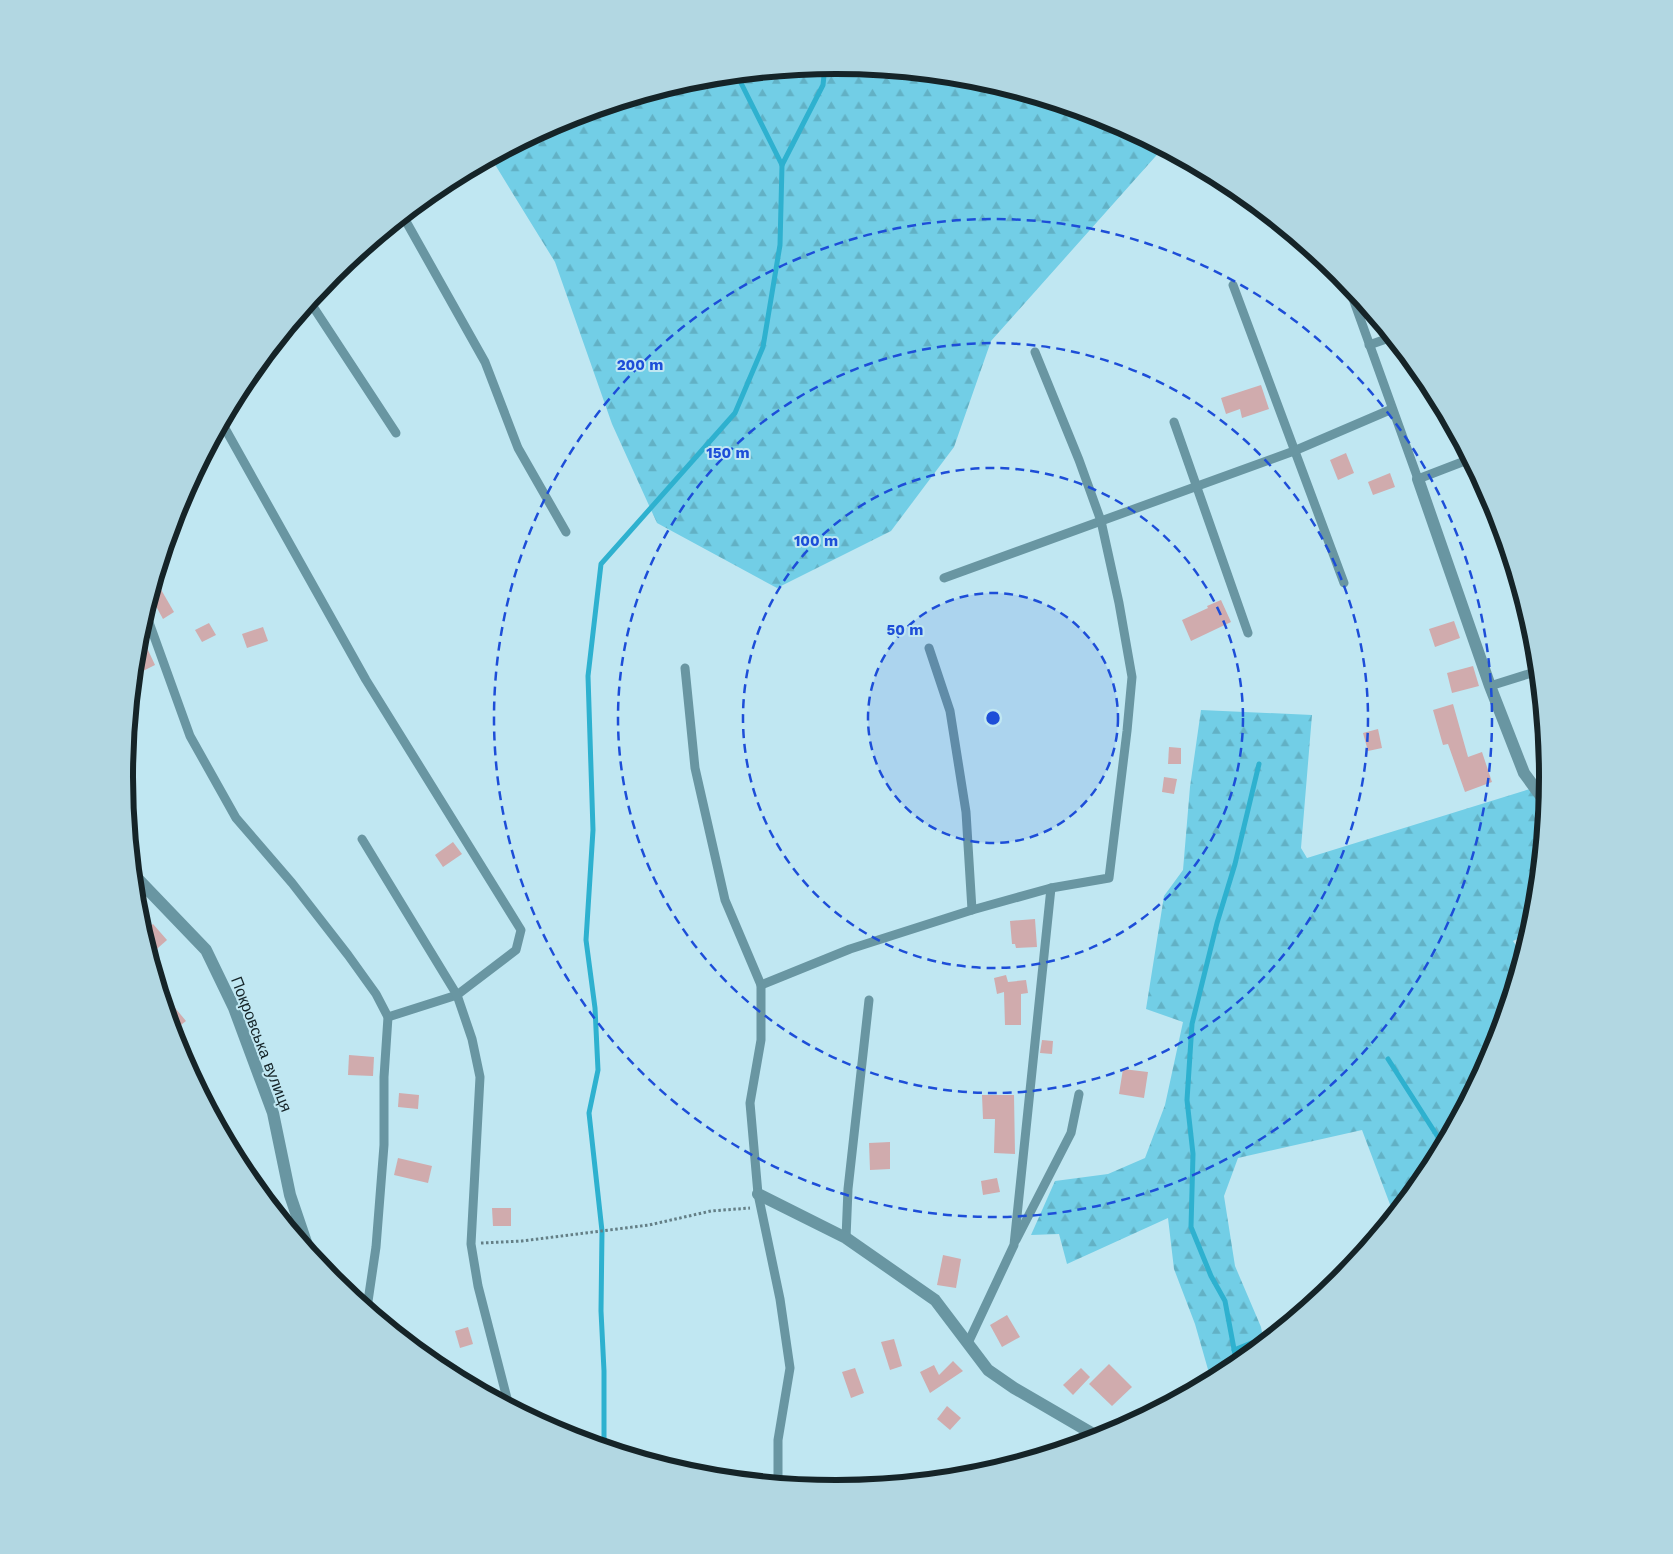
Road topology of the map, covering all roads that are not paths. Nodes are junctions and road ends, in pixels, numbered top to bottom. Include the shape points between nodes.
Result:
1 (406, 221) edge
2 (1233, 285) dead end
3 (1354, 301) edge
4 (313, 307) edge
5 (1386, 339) edge
6 (1369, 345) junction
7 (1035, 352) dead end
8 (1392, 409) junction
9 (1174, 422) dead end
10 (225, 429) edge
11 (396, 434) dead end
12 (1294, 451) junction
13 (1464, 461) edge
14 (1418, 479) junction
15 (1196, 486) junction
16 (1101, 521) junction
17 (566, 532) dead end
18 (944, 578) dead end
19 (1344, 583) dead end
20 (150, 626) edge
21 (1248, 633) dead end
22 (930, 648) dead end
23 (684, 668) dead end
24 (1532, 673) edge
25 (1490, 686) junction
26 (1539, 794) edge
27 (362, 839) dead end
28 (141, 883) edge
29 (1051, 888) junction
30 (972, 910) junction
31 (761, 986) junction
32 (457, 995) junction
33 (868, 1000) dead end
34 (388, 1018) junction
35 (1079, 1094) dead end
36 (758, 1194) junction
37 (304, 1236) edge
38 (846, 1238) junction
39 (1014, 1245) junction
40 (368, 1301) edge
41 (968, 1343) junction
42 (508, 1399) edge
43 (1091, 1433) edge
44 (778, 1478) edge

1 - 17 lane via 485,362 518,448
2 - 12 lane
3 - 6 lane
4 - 11 lane
5 - 6 lane
6 - 8 lane
7 - 16 lane
8 - 12 lane
8 - 14 lane
9 - 15 lane
10 - 32 lane via 366,680 521,930 516,950
12 - 15 lane
12 - 19 lane
13 - 14 lane
14 - 25 street
15 - 16 lane
15 - 21 lane
16 - 18 lane
16 - 29 lane via 1132,677 1108,878
20 - 34 lane via 190,736 236,818 348,955 376,994
22 - 30 lane via 952,721 966,812
23 - 31 lane via 696,768 725,900
24 - 25 lane
25 - 26 street via 1524,772
27 - 32 lane
28 - 37 street, Покровська вулиця via 206,950 234,1008 273,1113 290,1195
29 - 30 lane
29 - 39 lane
30 - 31 lane via 850,949
31 - 36 lane via 761,1040 750,1103
32 - 34 lane
32 - 42 lane via 472,1039 480,1077 471,1244 478,1286
33 - 38 lane
34 - 40 lane via 384,1145
35 - 39 lane via 1071,1133
36 - 38 street
36 - 44 lane via 780,1299 790,1368 778,1440
38 - 41 street via 935,1300
39 - 41 lane
41 - 43 street via 988,1370

